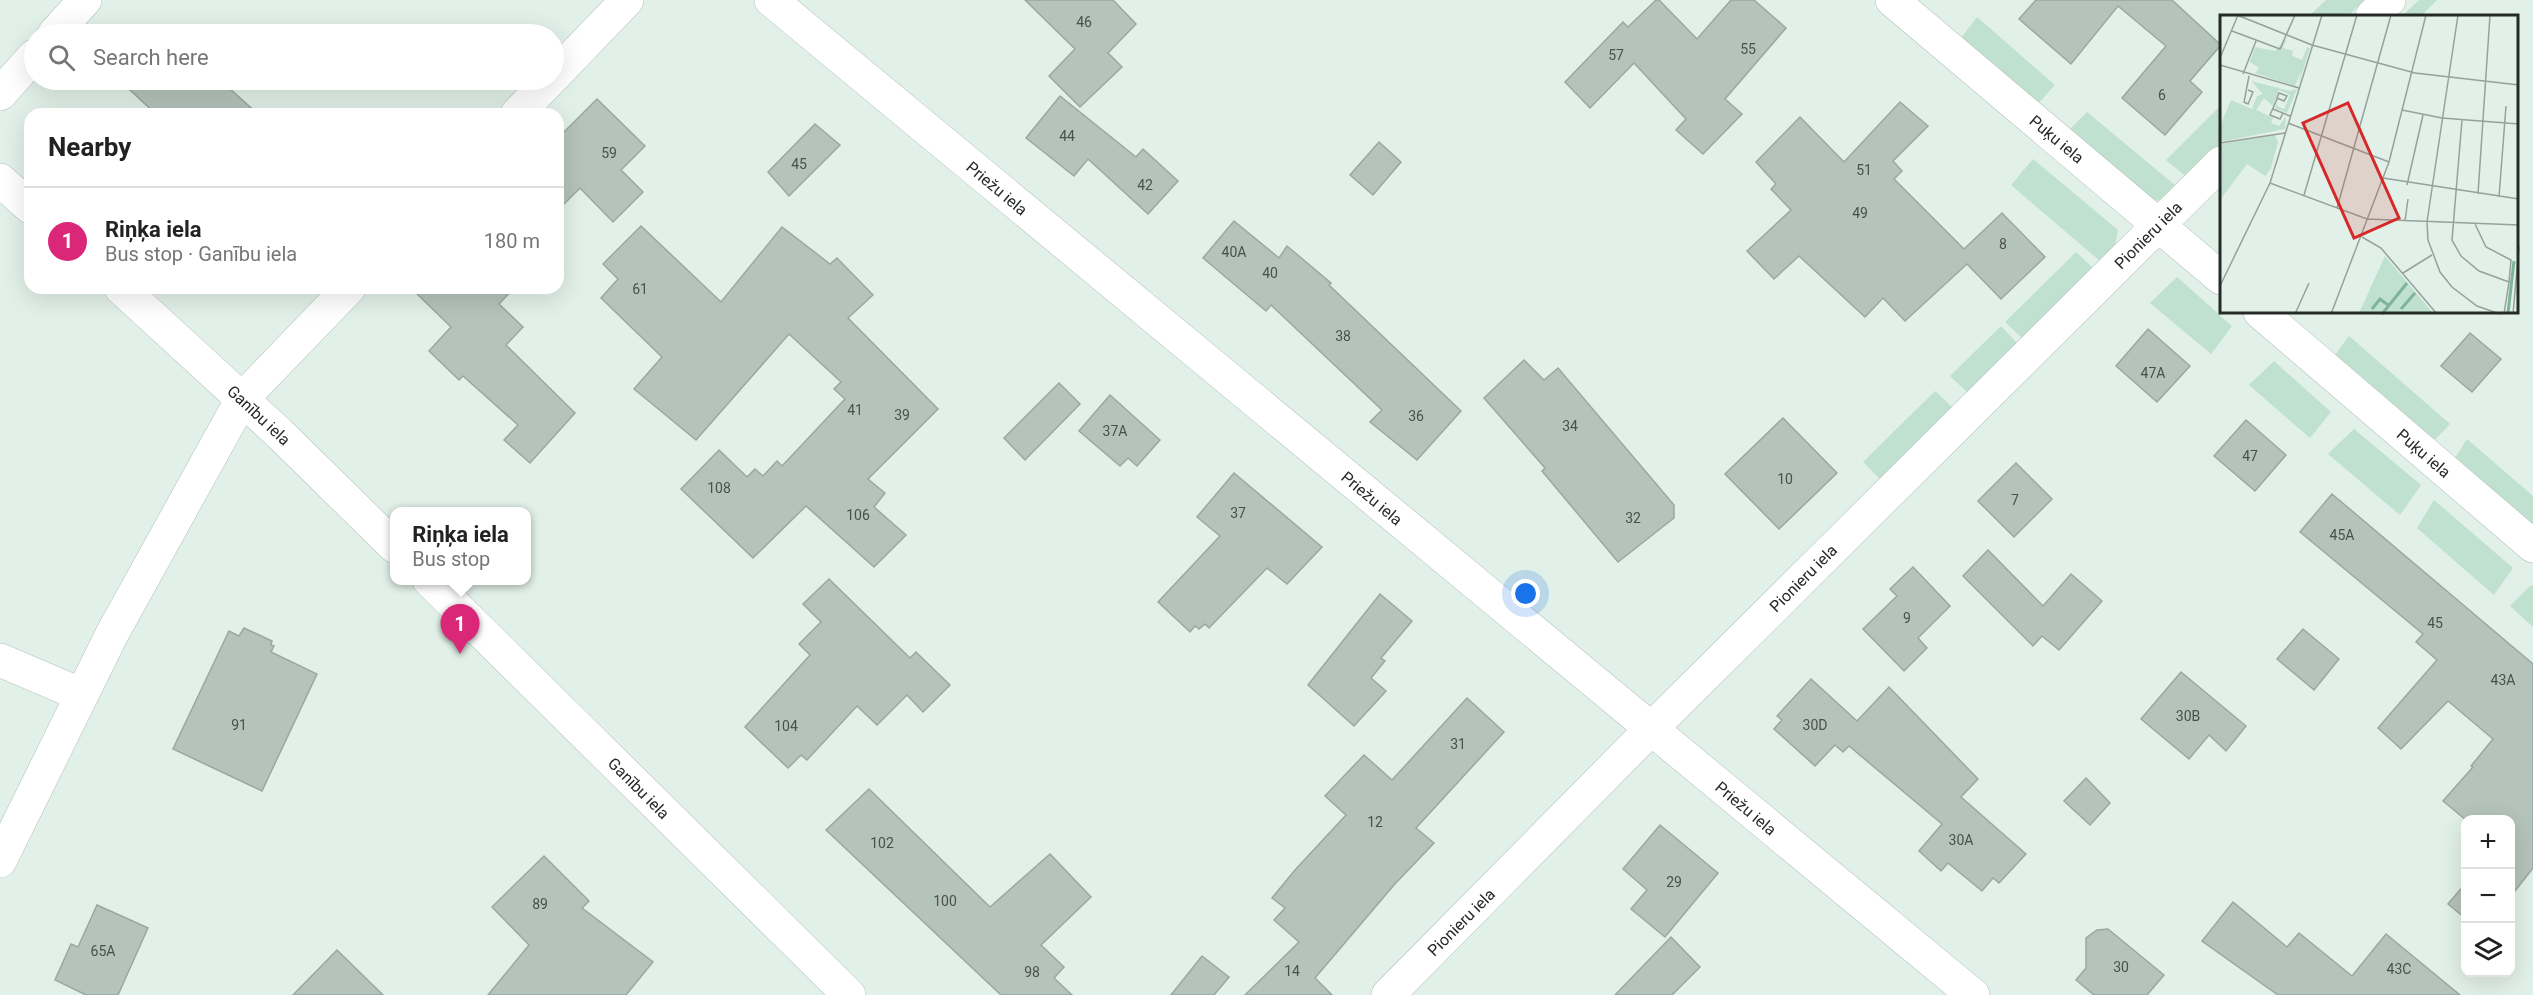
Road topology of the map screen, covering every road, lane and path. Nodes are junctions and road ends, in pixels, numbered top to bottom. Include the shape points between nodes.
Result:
1 (85, 0) edge
2 (627, 0) edge
3 (771, 0) edge
4 (1892, 0) edge
5 (2389, 0) edge
6 (2373, 15) edge
7 (63, 24) edge
8 (564, 66) edge
9 (24, 67) edge
10 (540, 90) edge
11 (0, 94) edge
12 (523, 108) edge
13 (2220, 164) edge
14 (0, 180) edge
15 (24, 202) edge
16 (2158, 224) junction
17 (2220, 277) edge
18 (128, 294) edge
19 (343, 294) edge
20 (2262, 314) edge
21 (242, 399) junction
22 (390, 542) edge
23 (2533, 546) edge
24 (434, 585) edge
25 (0, 660) edge
26 (82, 695) junction
27 (1651, 729) junction
28 (0, 861) edge
29 (849, 995) edge
30 (1388, 995) edge
31 (1973, 995) edge

1 - 7 street
2 - 8 street
3 - 27 street, Priežu iela
4 - 16 street, Puķu iela
5 - 6 street
9 - 11 street
10 - 12 street
13 - 16 street, Pionieru iela
14 - 15 street
16 - 17 street, Puķu iela
16 - 27 street, Pionieru iela
18 - 21 street, Ganību iela
19 - 21 street
20 - 23 street, Puķu iela
21 - 22 street, Ganību iela
21 - 26 street
24 - 29 street, Ganību iela
25 - 26 street
26 - 28 street
27 - 30 street, Pionieru iela
27 - 31 street, Priežu iela

